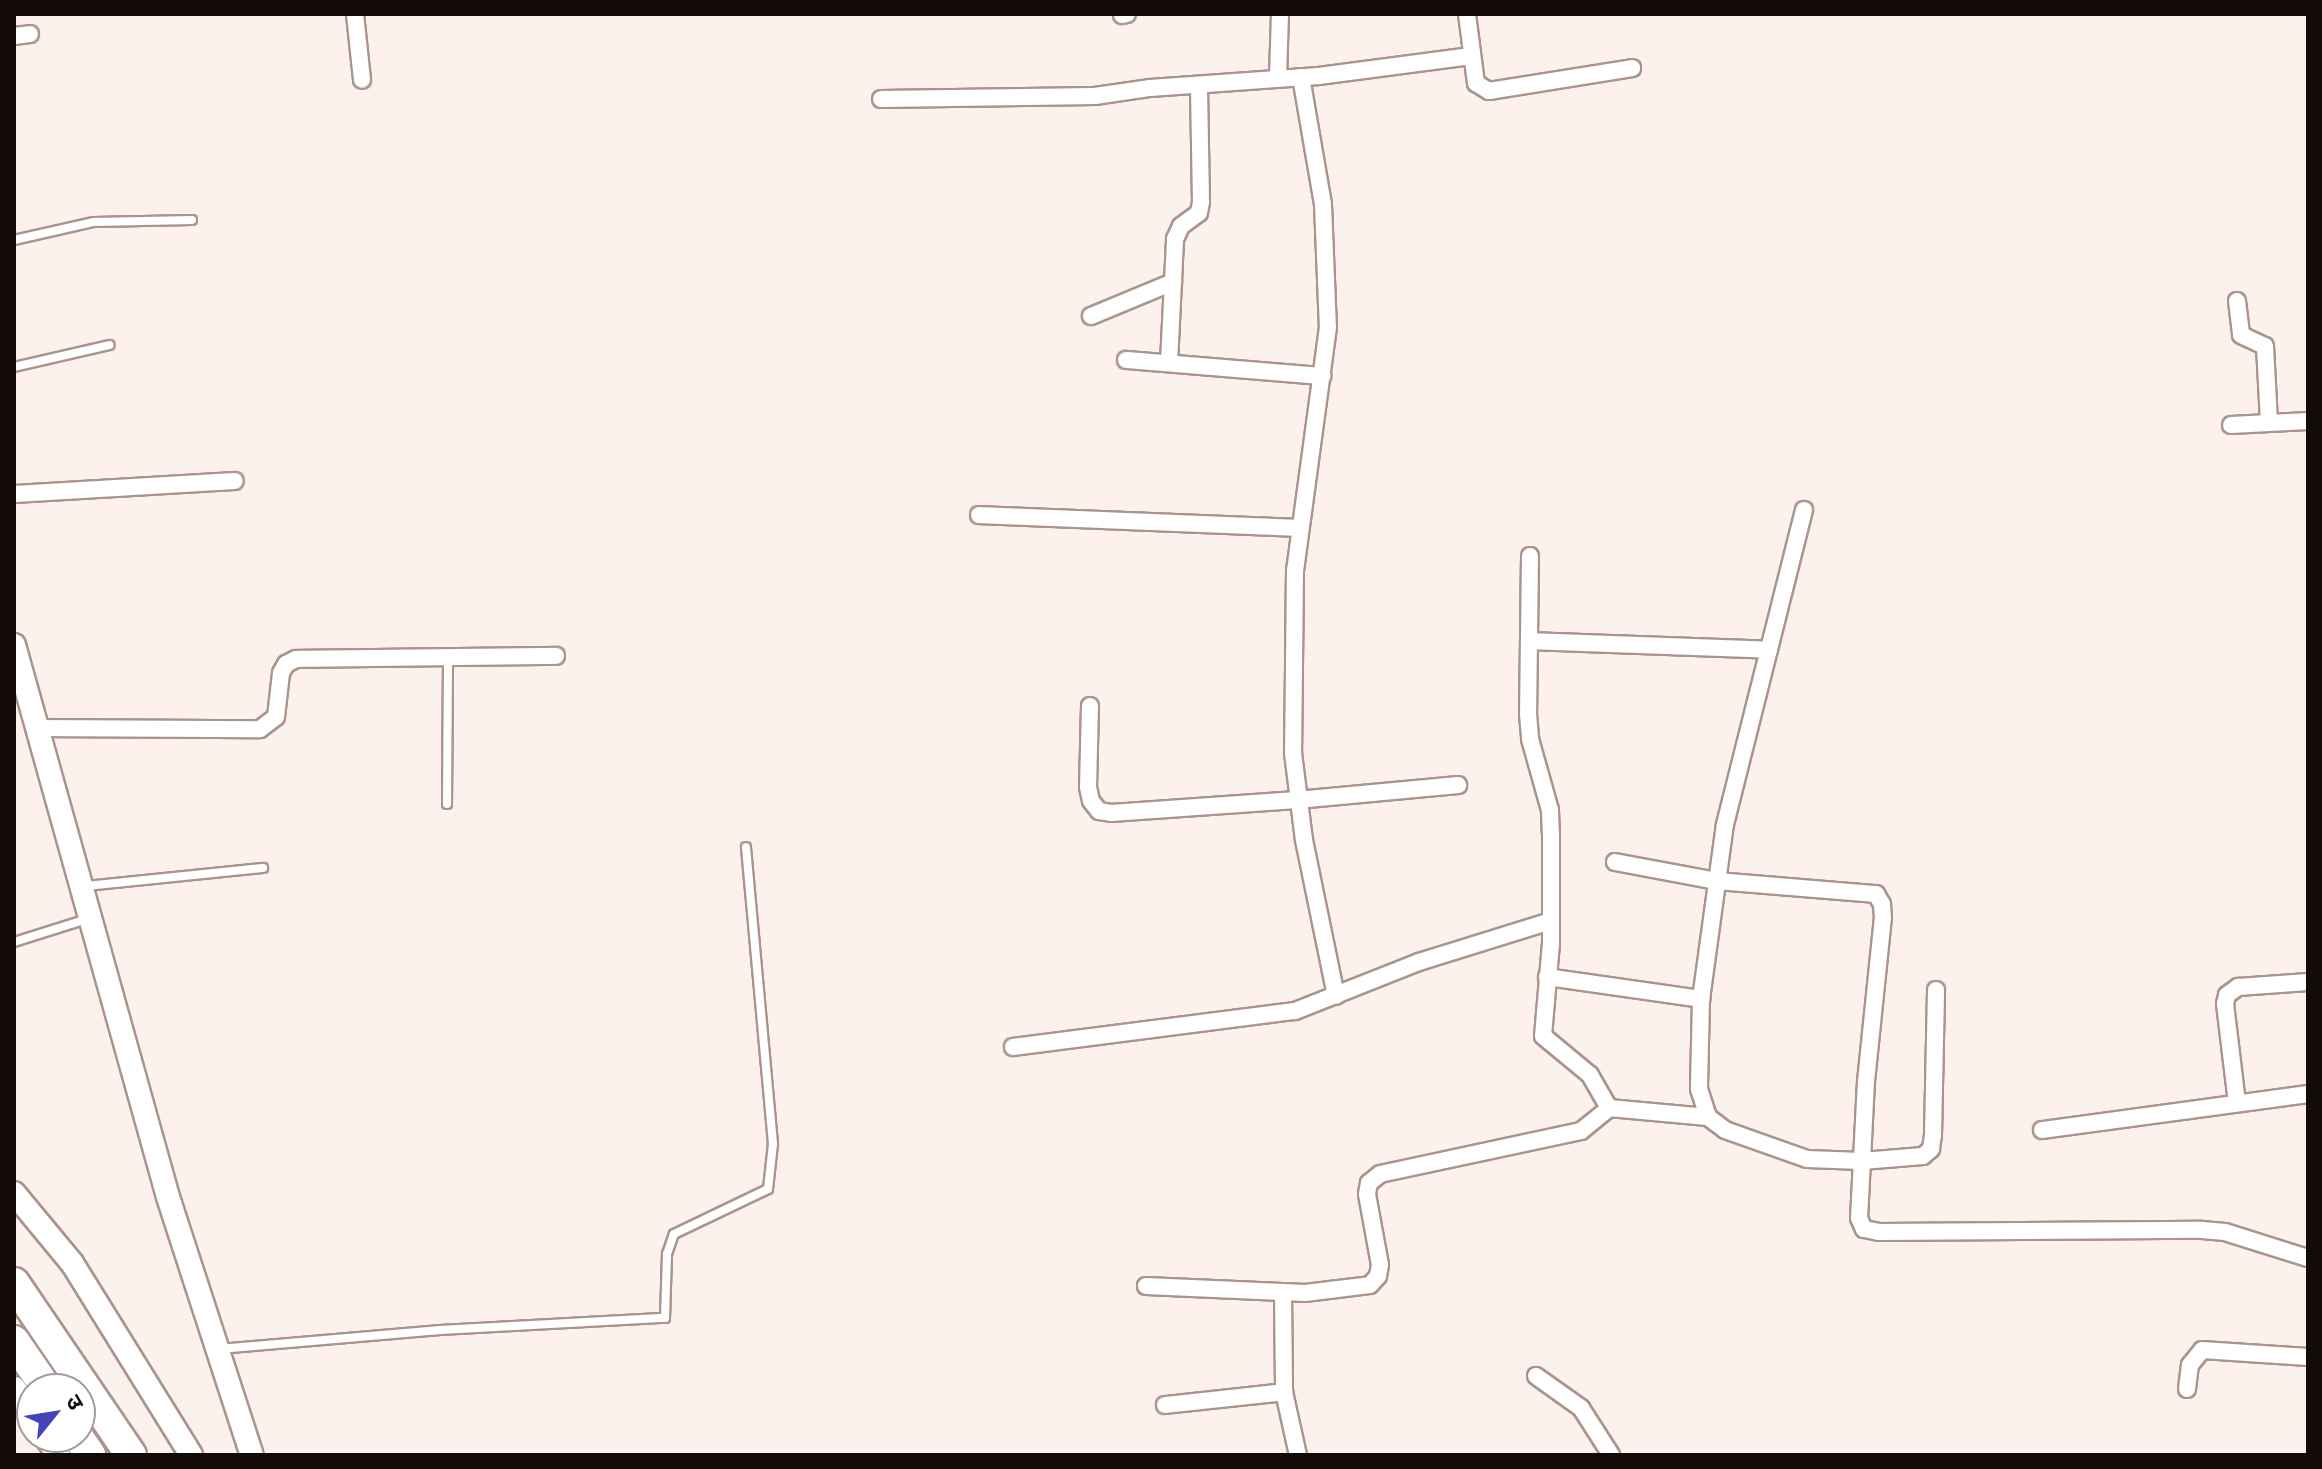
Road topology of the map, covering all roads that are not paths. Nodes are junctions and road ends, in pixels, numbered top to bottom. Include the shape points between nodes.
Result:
1 (355, 14) edge
2 (1280, 14) edge
3 (1467, 14) edge
4 (1471, 56) junction
5 (1632, 68) dead end
6 (1278, 77) junction
7 (1301, 77) junction
8 (362, 80) dead end
9 (1199, 85) junction
10 (881, 99) dead end
11 (192, 220) dead end
12 (14, 240) edge
13 (1173, 282) junction
14 (2237, 301) dead end
15 (1091, 316) dead end
16 (109, 345) dead end
17 (1126, 360) dead end
18 (1169, 363) junction
19 (14, 367) edge
20 (1322, 376) junction
21 (2308, 421) edge
22 (2269, 423) junction
23 (2231, 425) dead end
24 (235, 481) dead end
25 (14, 494) edge
26 (1804, 510) dead end
27 (979, 515) dead end
28 (1299, 528) junction
29 (1530, 556) dead end
30 (1529, 641) junction
31 (14, 645) edge
32 (1769, 650) junction
33 (556, 656) dead end
34 (448, 657) junction
35 (1090, 706) dead end
36 (35, 728) junction
37 (1458, 785) dead end
38 (1297, 800) junction
39 (447, 804) dead end
40 (746, 847) dead end
41 (1615, 862) dead end
42 (263, 868) dead end
43 (1717, 881) junction
44 (82, 886) junction
45 (91, 918) junction
46 (1551, 921) junction
47 (14, 942) edge
48 (1547, 977) junction
49 (2308, 982) edge
50 (1936, 990) dead end
51 (1336, 996) junction
52 (1701, 999) junction
53 (1013, 1047) dead end
54 (2308, 1094) edge
55 (2237, 1103) junction
56 (1609, 1108) junction
57 (1708, 1117) junction
58 (2042, 1130) dead end
59 (1862, 1161) junction
60 (14, 1193) edge
61 (2308, 1258) edge
62 (14, 1283) edge
63 (1146, 1286) dead end
64 (1283, 1292) junction
65 (14, 1341) edge
66 (218, 1349) junction
67 (2308, 1357) edge
68 (36, 1373) edge
69 (1536, 1376) dead end
70 (2187, 1389) dead end
71 (1284, 1392) junction
72 (1165, 1405) dead end
73 (131, 1455) edge
74 (191, 1455) edge
75 (252, 1455) edge
76 (1298, 1455) edge
77 (1611, 1455) edge

1 - 8 street
2 - 6 street
3 - 4 street
4 - 5 street via 1476,83 1489,91
4 - 7 street
6 - 7 street
6 - 9 street
7 - 20 street via 1319,174 1328,270
9 - 10 street via 1095,96
9 - 13 street via 1201,202 1199,213 1177,232
11 - 12 lane via 94,222
13 - 15 street
13 - 18 street
14 - 22 street via 2241,335 2265,346
16 - 19 lane
17 - 18 street
18 - 20 street
20 - 28 street
21 - 22 street
22 - 23 street
24 - 25 street
26 - 32 street
27 - 28 street
28 - 38 street via 1293,753
29 - 30 street
30 - 32 street
30 - 46 street via 1530,739 1550,810
31 - 36 street
32 - 43 street via 1734,779
33 - 34 street
34 - 36 street via 296,659 281,673 276,717 260,729
34 - 39 lane
35 - 38 street via 1088,787 1099,811
36 - 44 street
37 - 38 street
38 - 51 street
40 - 66 lane via 773,1144 768,1189 674,1234 667,1254 665,1318
41 - 43 street
42 - 44 lane
43 - 52 street
43 - 59 street via 1866,891 1882,904
44 - 45 street
45 - 47 lane
45 - 66 street via 168,1197
46 - 48 street
46 - 51 street via 1419,962
48 - 52 street
48 - 56 street via 1543,1036 1590,1075
49 - 55 street via 2238,987 2227,995
50 - 59 street via 1931,1149 1908,1159
51 - 53 street via 1295,1011
52 - 57 street via 1699,1089
54 - 55 street
55 - 58 street
56 - 57 street
56 - 64 street via 1581,1131 1380,1174 1369,1183 1367,1194 1378,1276 1370,1285 1356,1288
57 - 59 street via 1725,1130 1807,1159
59 - 61 street via 1859,1218 1864,1229 2202,1230
60 - 74 street via 72,1263
62 - 73 highway
63 - 64 street
64 - 71 street
65 - 68 highway
66 - 75 street
67 - 70 street via 2202,1350 2190,1365
69 - 77 street via 1581,1408
71 - 72 street
71 - 76 street

